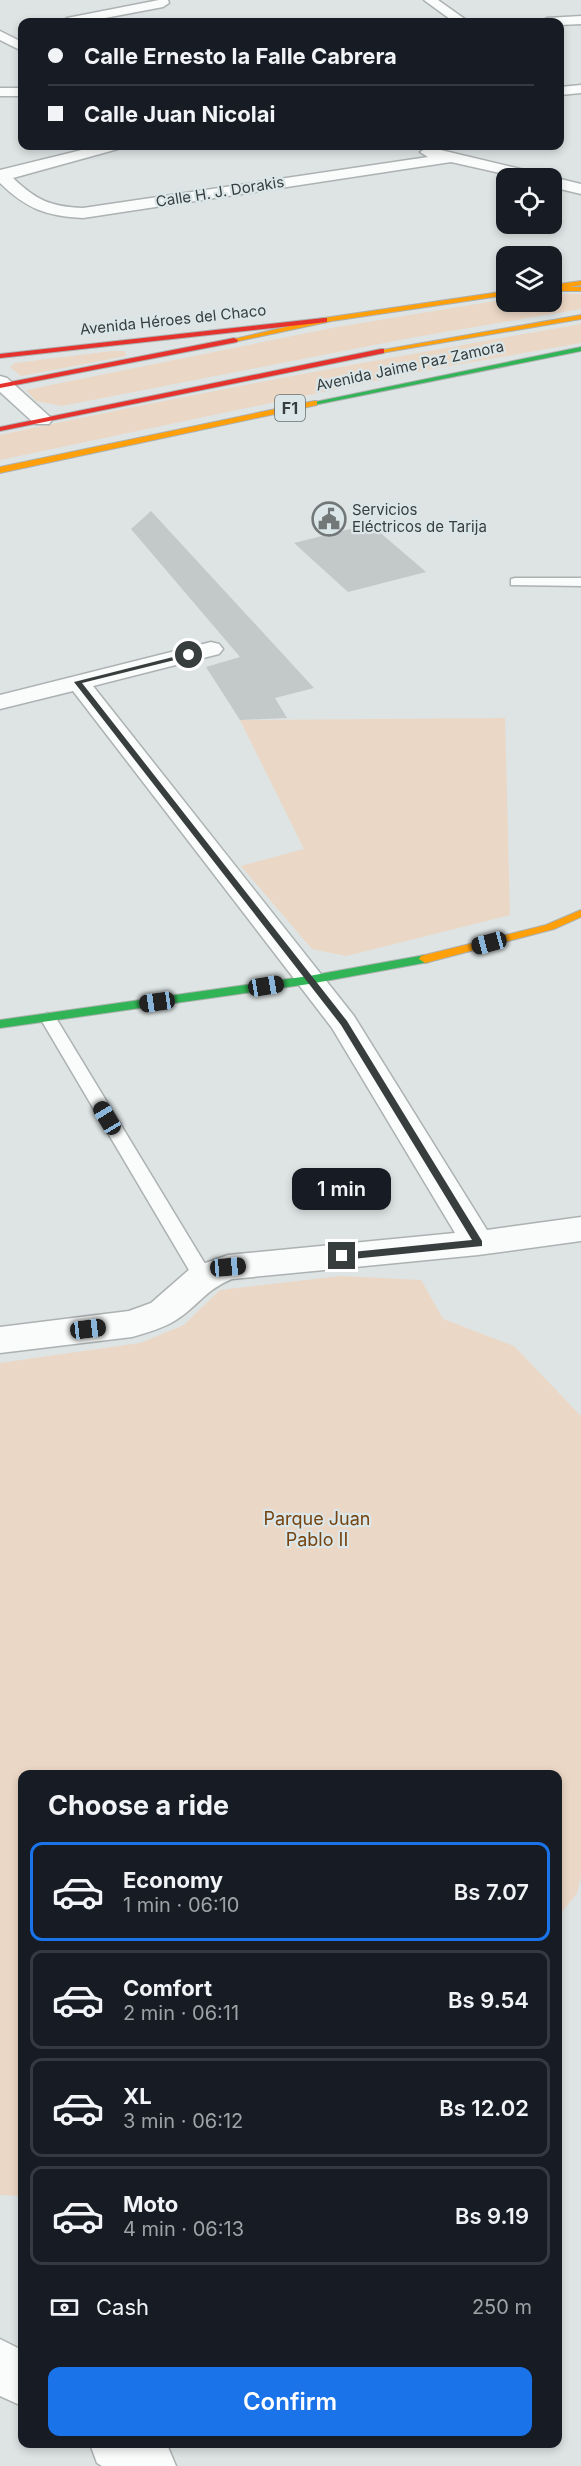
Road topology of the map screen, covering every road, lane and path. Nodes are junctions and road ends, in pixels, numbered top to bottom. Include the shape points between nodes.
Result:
1 (430, 0) edge
2 (162, 2) edge
3 (175, 16) dead end
4 (86, 18) edge
5 (456, 18) edge
6 (581, 20) edge
7 (564, 21) edge
8 (18, 33) edge
9 (1, 36) edge
10 (18, 45) edge
11 (581, 89) edge
12 (564, 91) edge
13 (0, 92) edge
14 (18, 92) edge
15 (98, 150) edge
16 (418, 150) edge
17 (449, 158) junction
18 (496, 168) edge
19 (0, 176) edge
20 (562, 184) edge
21 (581, 189) edge
22 (581, 283) edge
23 (562, 286) edge
24 (562, 288) edge
25 (581, 289) edge
26 (496, 296) edge
27 (351, 317) junction
28 (581, 317) edge
29 (581, 349) edge
30 (0, 356) edge
31 (1, 384) edge
32 (42, 420) junction
33 (0, 429) edge
34 (0, 471) edge
35 (515, 582) dead end
36 (581, 582) edge
37 (211, 650) dead end
38 (78, 682) junction
39 (0, 702) edge
40 (581, 913) edge
41 (309, 980) junction
42 (48, 1018) junction
43 (0, 1024) edge
44 (581, 1229) edge
45 (478, 1243) junction
46 (203, 1277) junction
47 (0, 1340) edge
48 (0, 2364) edge
49 (18, 2377) edge
50 (122, 2448) edge
51 (149, 2466) edge

1 - 5 street
2 - 3 street
2 - 4 street
6 - 7 street
8 - 9 street
9 - 10 street
11 - 12 street
13 - 14 street
15 - 19 street
16 - 17 street
17 - 18 street
17 - 19 street, Calle H. J. Dorakis via 82,213 55,212 37,206
20 - 21 street
22 - 23 main road
24 - 25 main road
26 - 27 main road
27 - 30 main road, Avenida Héroes del Chaco
27 - 31 main road
28 - 32 main road, Avenida Jaime Paz Zamora via 396,348
29 - 34 main road, Avenida Jaime Paz Zamora / F1 via 428,378
31 - 32 street
32 - 33 main road, Avenida Jaime Paz Zamora
35 - 36 lane
37 - 38 street
38 - 39 street
38 - 41 street
40 - 41 main road via 550,927 429,958
41 - 42 main road
41 - 45 street via 344,1023
42 - 43 main road
42 - 46 lane
44 - 45 street
45 - 46 street via 228,1267
46 - 47 street via 163,1312 132,1323
48 - 49 street
50 - 51 street

